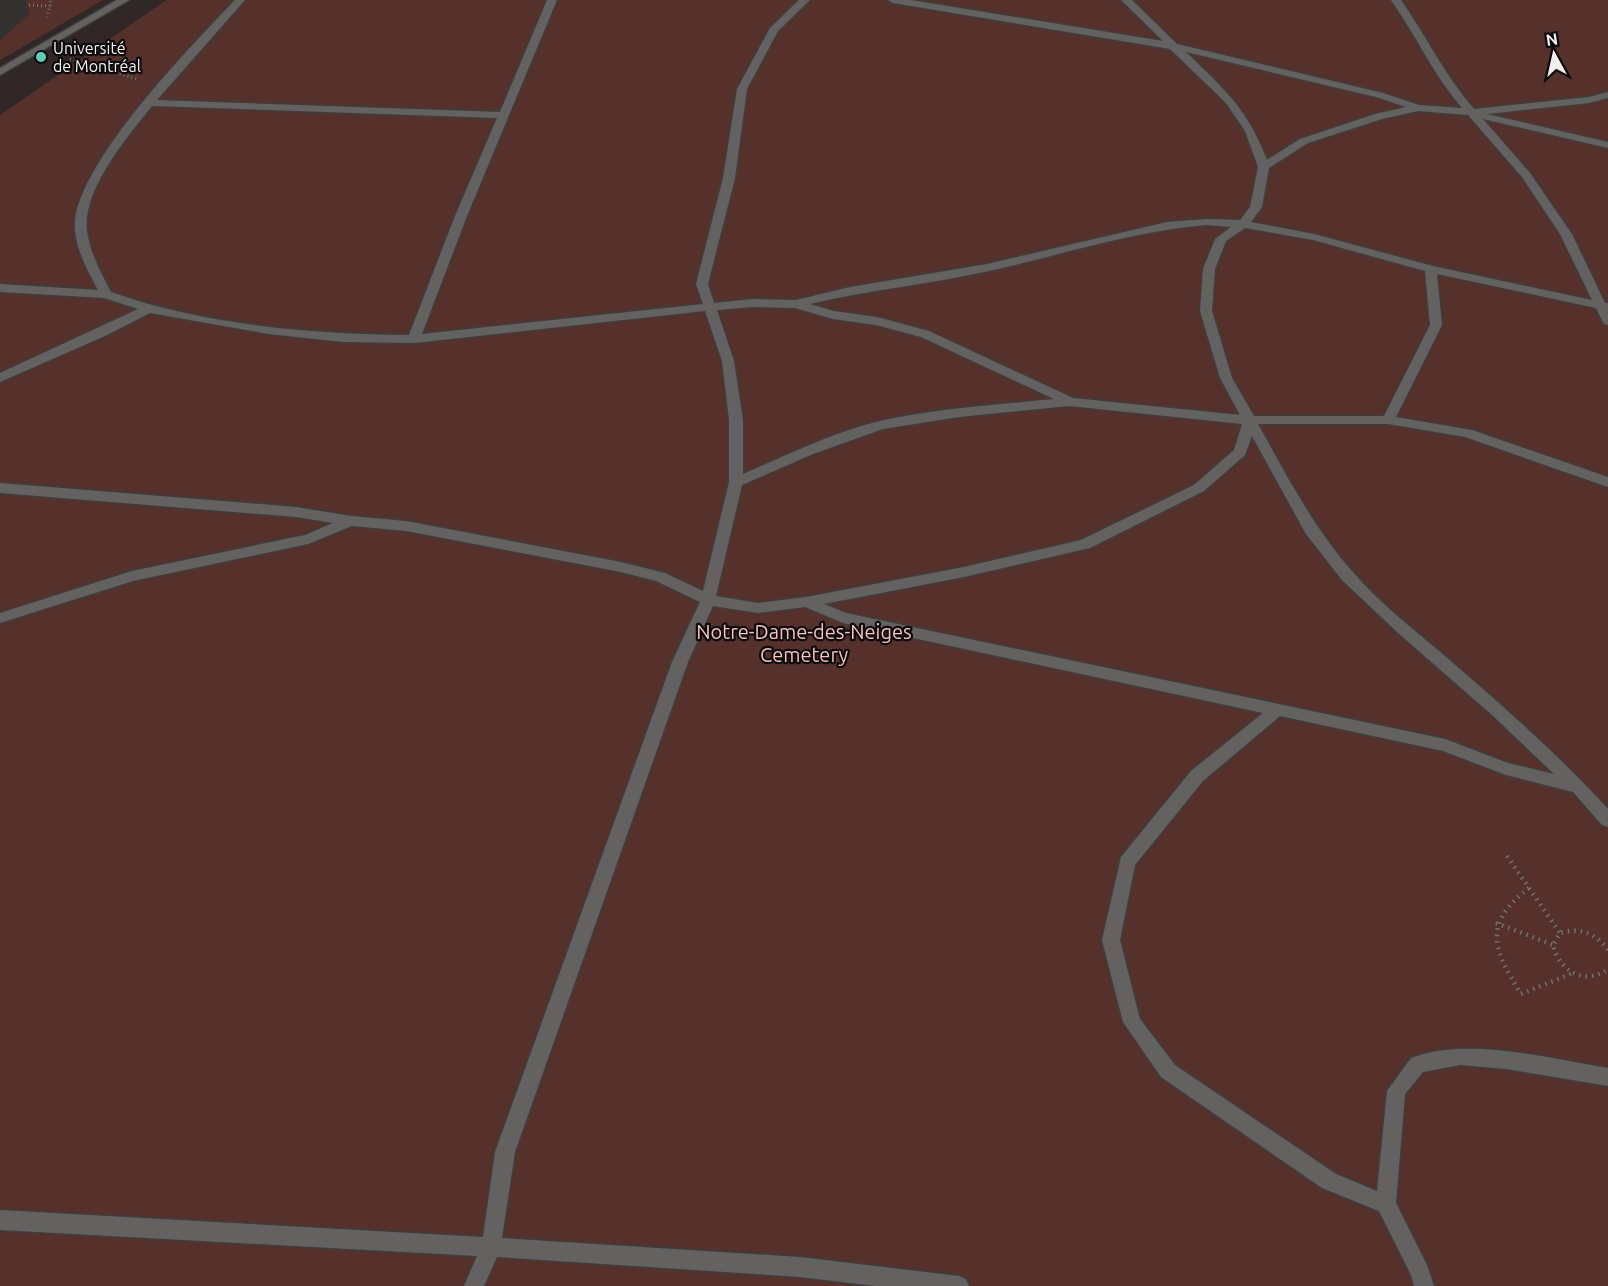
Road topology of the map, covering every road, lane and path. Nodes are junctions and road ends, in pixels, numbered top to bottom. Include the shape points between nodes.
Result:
1 (51, 0) edge
2 (124, 0) edge
3 (240, 0) edge
4 (552, 0) edge
5 (805, 0) edge
6 (893, 0) edge
7 (1126, 0) edge
8 (1396, 0) edge
9 (21, 5) dead end
10 (50, 6) junction
11 (47, 17) dead end
12 (1172, 46) junction
13 (70, 59) dead end
14 (0, 72) edge
15 (161, 86) junction
16 (1608, 95) edge
17 (149, 103) junction
18 (1418, 108) junction
19 (1472, 112) junction
20 (503, 115) junction
21 (1608, 145) edge
22 (1264, 167) junction
23 (1242, 224) junction
24 (1431, 269) junction
25 (0, 288) edge
26 (106, 294) junction
27 (796, 304) junction
28 (1604, 306) edge
29 (710, 307) junction
30 (148, 309) junction
31 (1608, 321) edge
32 (414, 339) junction
33 (0, 378) edge
34 (1068, 402) junction
35 (1250, 420) junction
36 (1389, 420) junction
37 (736, 482) junction
38 (1608, 482) edge
39 (0, 488) edge
40 (351, 521) junction
41 (708, 600) junction
42 (806, 602) junction
43 (0, 618) edge
44 (1277, 710) junction
45 (1578, 787) junction
46 (1608, 820) edge
47 (1507, 856) dead end
48 (1529, 888) junction
49 (1496, 923) junction
50 (1560, 933) junction
51 (1553, 945) junction
52 (1608, 950) edge
53 (1608, 969) edge
54 (1573, 973) junction
55 (1608, 1077) edge
56 (1386, 1204) junction
57 (0, 1220) edge
58 (491, 1247) junction
59 (474, 1286) edge
60 (958, 1286) edge
61 (1424, 1286) edge

1 - 10 path
2 - 14 lane
3 - 15 lane
4 - 20 lane
5 - 29 lane via 774,30 742,89 729,178 702,284
6 - 12 lane
7 - 12 lane
8 - 19 lane via 1449,87
9 - 10 path
10 - 11 path
12 - 18 lane via 1379,95
12 - 22 lane via 1230,101 1250,131
13 - 15 path
15 - 17 lane
16 - 19 lane
17 - 20 lane
17 - 26 lane via 85,198 81,219 85,254
18 - 19 lane
18 - 22 lane via 1379,116 1304,141
19 - 21 lane
19 - 28 lane via 1526,175 1566,234
20 - 32 lane
22 - 23 lane via 1256,207
23 - 24 lane via 1314,237
23 - 27 lane via 1167,225 987,268
23 - 35 lane via 1221,239 1209,269 1206,311 1226,378
24 - 28 lane
24 - 36 lane via 1436,325
25 - 26 lane
26 - 30 lane
27 - 29 lane
27 - 34 lane via 925,334
28 - 31 lane
29 - 32 lane
29 - 37 lane via 728,361 736,420
30 - 32 lane via 269,330 343,338
30 - 33 lane
34 - 35 lane
34 - 37 lane via 881,425
35 - 36 lane
35 - 42 lane via 1240,452 1199,488 1085,544
35 - 45 lane via 1311,531 1347,576
36 - 38 lane via 1467,433
37 - 41 lane
39 - 40 lane via 296,512
40 - 41 lane via 406,526 621,567 660,577
40 - 43 lane via 308,539 132,576
41 - 42 lane via 758,608
41 - 58 lane via 680,662 505,1152
42 - 44 lane via 843,618
44 - 45 lane via 1445,745 1506,769
44 - 56 lane via 1197,776 1127,862 1111,940 1132,1022 1168,1071 1329,1181
45 - 46 lane
47 - 48 path
48 - 49 path via 1507,905
48 - 50 path
49 - 51 path
49 - 54 path via 1498,952 1521,994
50 - 51 path
50 - 52 path via 1577,929 1587,932
51 - 54 path via 1558,960
53 - 54 path via 1591,977
55 - 56 lane via 1460,1057 1418,1064 1396,1091
56 - 61 lane
57 - 58 lane
58 - 59 lane
58 - 60 lane via 800,1267

